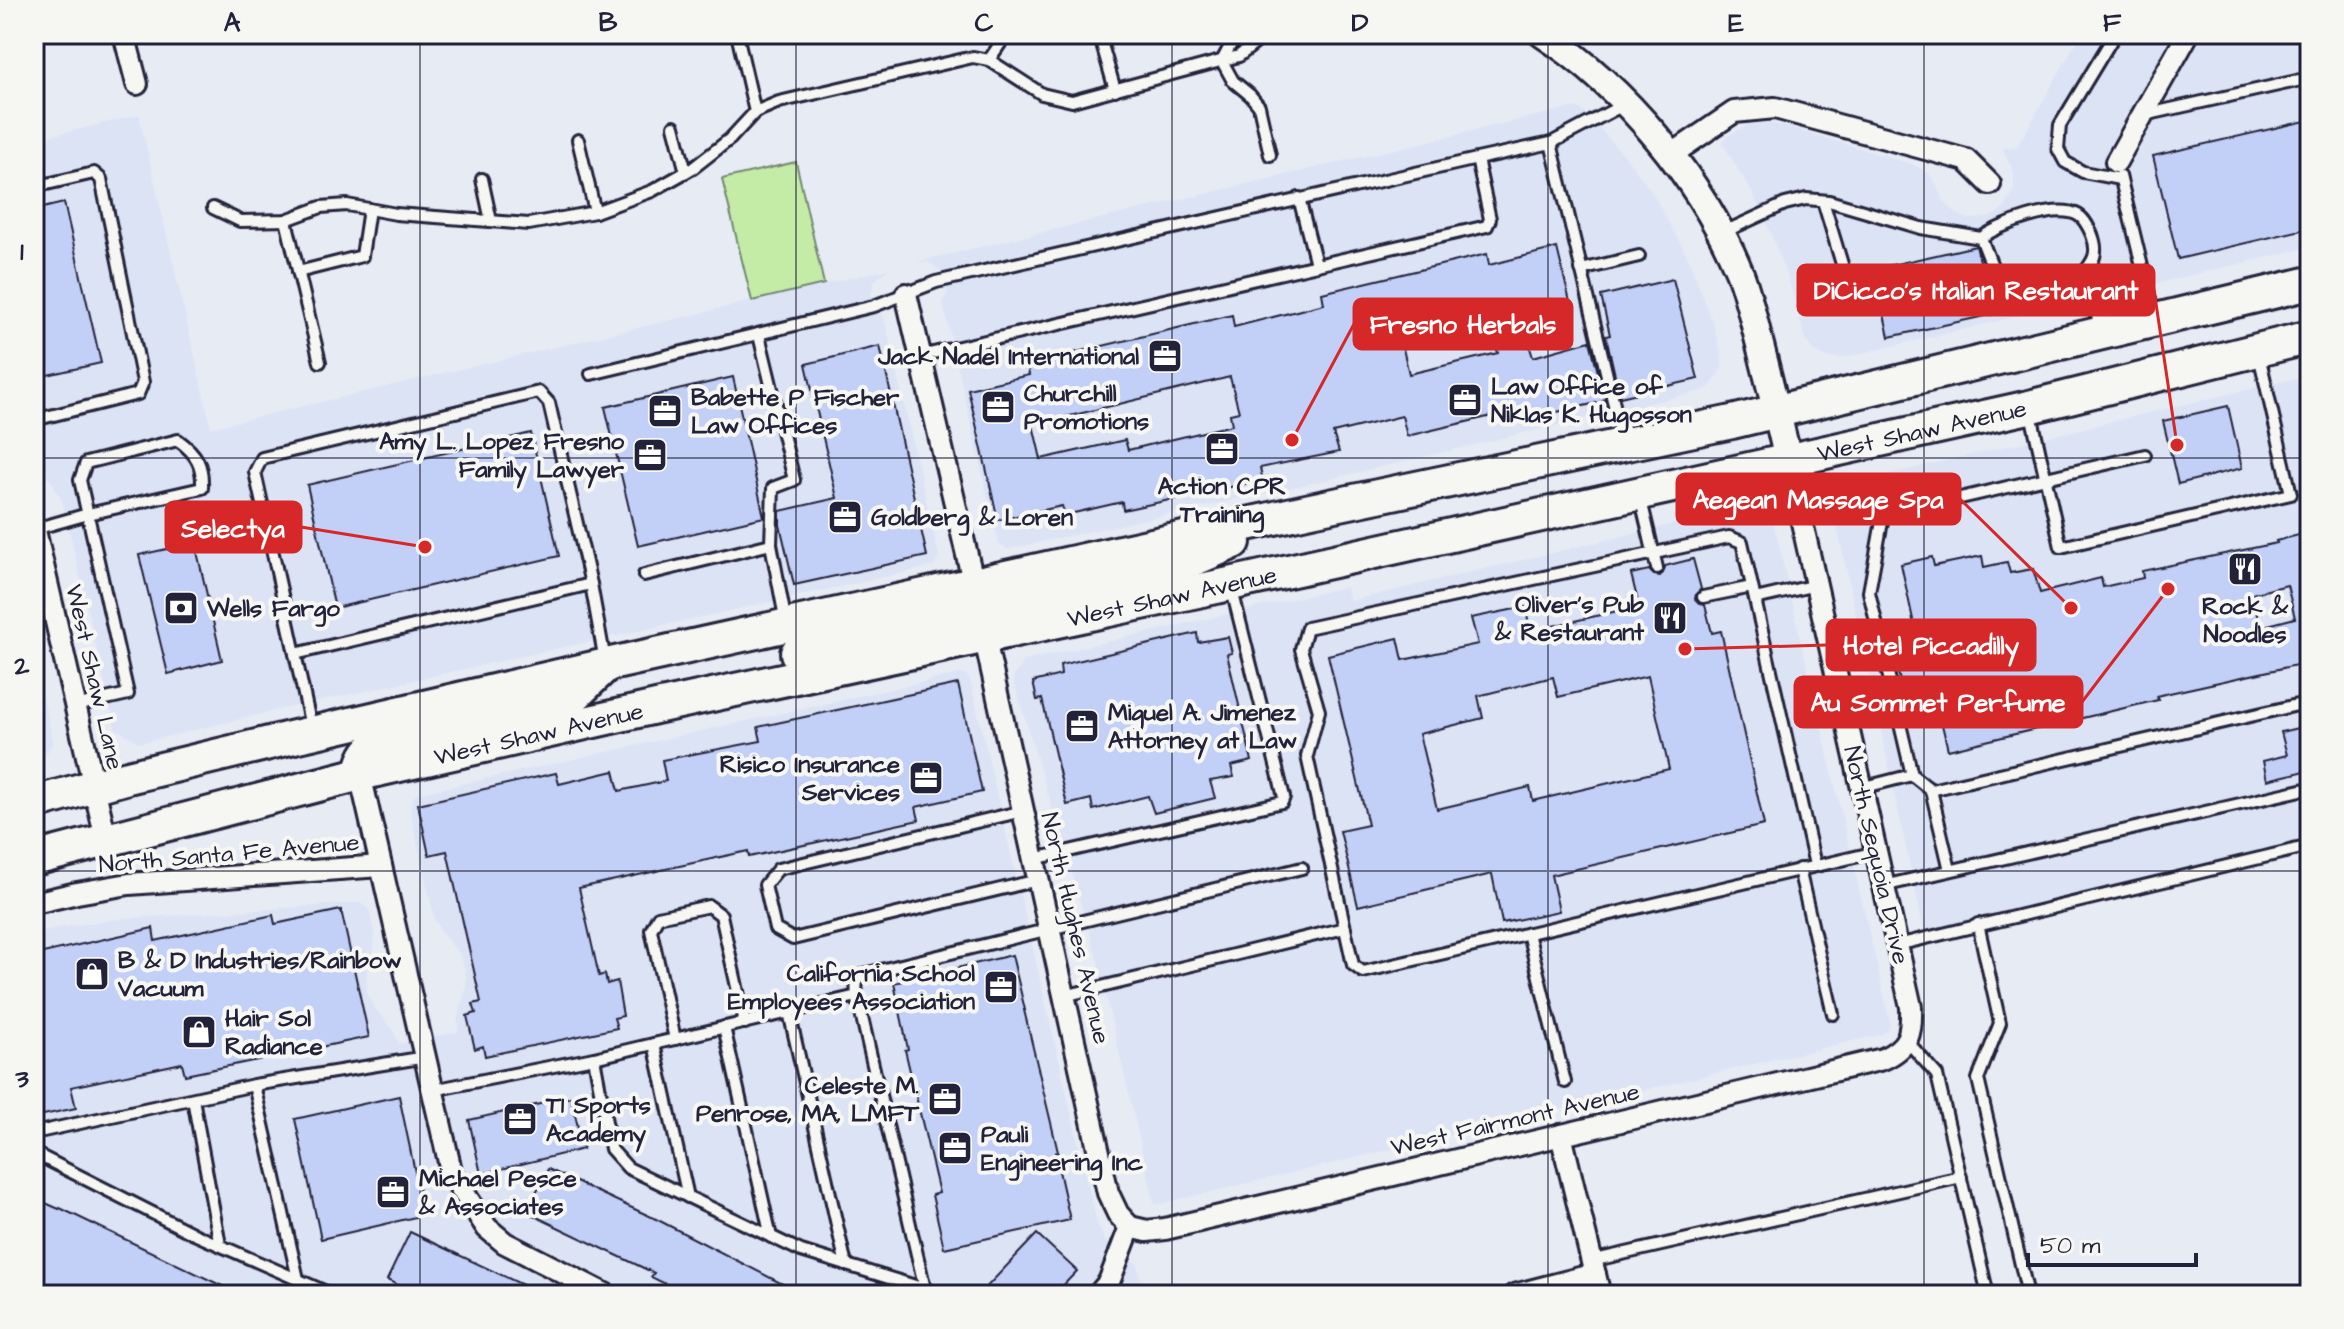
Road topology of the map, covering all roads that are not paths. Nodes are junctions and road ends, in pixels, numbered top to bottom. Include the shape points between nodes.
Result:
1 (124, 34) edge
2 (737, 34) edge
3 (1022, 34) edge
4 (1099, 34) edge
5 (1240, 34) edge
6 (1267, 34) edge
7 (1543, 34) edge
8 (2115, 34) edge
9 (2188, 34) edge
10 (2302, 34) edge
11 (2310, 43) edge
12 (989, 60) junction
13 (1222, 61) junction
14 (2310, 78) edge
15 (137, 84) dead end
16 (1115, 90) junction
17 (1627, 103) junction
18 (755, 112) junction
19 (2143, 115) junction
20 (674, 126) dead end
21 (578, 140) dead end
22 (1551, 143) junction
23 (1270, 155) dead end
24 (1671, 155) junction
25 (1477, 159) junction
26 (2118, 170) junction
27 (686, 172) junction
28 (482, 179) dead end
29 (1990, 184) dead end
30 (34, 187) edge
31 (1299, 198) junction
32 (1823, 201) junction
33 (213, 208) dead end
34 (369, 209) junction
35 (595, 212) junction
36 (286, 220) junction
37 (491, 221) junction
38 (1721, 234) junction
39 (1981, 238) junction
40 (1639, 256) dead end
41 (1316, 264) junction
42 (1581, 270) junction
43 (298, 272) junction
44 (2082, 275) junction
45 (2310, 283) edge
46 (906, 294) junction
47 (1854, 304) dead end
48 (2156, 321) junction
49 (2103, 334) junction
50 (759, 335) junction
51 (2310, 337) edge
52 (2258, 351) junction
53 (920, 356) junction
54 (320, 362) dead end
55 (591, 374) dead end
56 (2029, 407) junction
57 (34, 420) edge
58 (1782, 435) junction
59 (1624, 446) junction
60 (2145, 455) dead end
61 (2045, 479) junction
62 (1640, 494) junction
63 (1311, 510) junction
64 (88, 514) junction
65 (36, 537) edge
66 (771, 544) junction
67 (1654, 553) junction
68 (1657, 568) dead end
69 (644, 575) dead end
70 (591, 584) junction
71 (1230, 584) junction
72 (974, 585) junction
73 (1816, 585) junction
74 (1752, 587) junction
75 (1703, 597) dead end
76 (1755, 599) junction
77 (786, 625) junction
78 (984, 635) junction
79 (295, 654) junction
80 (606, 665) junction
81 (2310, 702) edge
82 (75, 706) junction
83 (656, 707) junction
84 (313, 733) junction
85 (360, 774) junction
86 (1912, 775) junction
87 (93, 787) junction
88 (1861, 788) junction
89 (2310, 788) edge
90 (1931, 790) junction
91 (34, 803) edge
92 (1023, 811) junction
93 (106, 839) junction
94 (2310, 846) edge
95 (1876, 852) junction
96 (34, 859) edge
97 (1034, 859) junction
98 (1815, 865) junction
99 (381, 866) junction
100 (1302, 868) dead end
101 (1799, 869) junction
102 (1950, 870) junction
103 (1038, 880) junction
104 (1883, 886) junction
105 (34, 903) edge
106 (1978, 924) junction
107 (1345, 928) junction
108 (1049, 929) junction
109 (1528, 933) junction
110 (1897, 945) junction
111 (857, 996) junction
112 (1064, 996) junction
113 (789, 1012) junction
114 (1833, 1014) dead end
115 (745, 1023) junction
116 (724, 1027) junction
117 (675, 1039) junction
118 (1907, 1041) junction
119 (654, 1044) junction
120 (426, 1057) junction
121 (594, 1058) junction
122 (1565, 1082) dead end
123 (254, 1085) junction
124 (433, 1090) junction
125 (193, 1099) junction
126 (34, 1133) edge
127 (1561, 1135) junction
128 (34, 1153) edge
129 (1961, 1177) junction
130 (688, 1197) junction
131 (1130, 1227) junction
132 (771, 1237) junction
133 (220, 1245) junction
134 (846, 1265) junction
135 (1593, 1268) junction
136 (298, 1279) junction
137 (1106, 1291) edge
138 (926, 1292) edge
139 (333, 1295) edge
140 (607, 1295) edge
141 (1514, 1295) edge
142 (1600, 1295) edge
143 (1988, 1295) edge
144 (2028, 1295) edge

1 - 15 street
2 - 18 lane
3 - 12 lane via 1004,38
4 - 16 lane
5 - 13 lane
6 - 13 lane via 1239,56
7 - 17 street
8 - 26 lane via 2060,125 2058,149 2065,162 2083,172
9 - 19 street
10 - 11 lane
12 - 16 lane via 1042,94 1072,101
12 - 18 lane via 973,57
13 - 16 lane
13 - 23 lane via 1233,81 1259,106
14 - 19 lane
17 - 22 lane
17 - 24 street
18 - 27 lane
19 - 26 street
20 - 27 lane
21 - 35 lane
22 - 25 lane
22 - 42 lane
24 - 29 street via 1734,112 1775,108 1966,160
24 - 38 street
25 - 31 lane
25 - 41 lane via 1490,219 1487,226
26 - 48 lane
27 - 35 lane
28 - 37 lane
30 - 57 lane via 94,173 101,179 143,382 138,394
31 - 41 lane
31 - 46 lane via 936,282
32 - 38 lane via 1785,204
32 - 39 lane
32 - 47 lane
33 - 36 lane via 240,221
34 - 36 lane via 321,207
34 - 37 lane
34 - 43 lane via 362,256
35 - 37 lane via 529,224
36 - 43 lane
38 - 58 street via 1746,290
39 - 44 lane via 1996,276 2006,285
39 - 44 lane via 2006,224 2070,212 2080,216 2097,247 2092,265
40 - 42 lane
41 - 53 lane
42 - 59 lane
43 - 54 lane
44 - 49 lane
45 - 48 main road, West Shaw Avenue
46 - 50 lane
46 - 53 street
48 - 49 main road, West Shaw Avenue
49 - 58 main road, West Shaw Avenue
50 - 55 lane
50 - 66 lane via 794,480 773,488
51 - 52 main road, West Shaw Avenue
52 - 56 main road, West Shaw Avenue
52 - 61 lane via 2291,494 2061,547
53 - 72 street
56 - 58 main road, West Shaw Avenue
56 - 61 lane
58 - 59 main road, West Shaw Avenue
58 - 62 main road, West Shaw Avenue
58 - 73 street, North Sequoia Drive
59 - 63 main road, West Shaw Avenue
60 - 61 lane
61 - 86 lane via 1883,516 1869,592
62 - 67 lane
62 - 71 main road, West Shaw Avenue
63 - 72 main road, West Shaw Avenue
63 - 78 main road via 1192,560 1004,602 988,617
64 - 64 lane via 202,488 199,459 178,440 86,463 80,480
64 - 65 lane
64 - 82 lane via 128,694
65 - 82 street, West Shaw Lane
66 - 69 lane
66 - 77 lane
67 - 68 lane
67 - 74 lane via 1729,537 1742,542
67 - 107 lane via 1307,628 1301,649 1319,711 1307,756
70 - 79 lane
70 - 79 lane via 549,403 539,392 262,458 255,472
70 - 80 lane
71 - 78 main road, West Shaw Avenue
71 - 97 lane via 1282,802
72 - 77 main road, West Shaw Avenue
72 - 83 main road via 971,607 954,618 767,660
73 - 76 lane
73 - 88 street, North Sequoia Drive
74 - 75 lane
74 - 76 lane
76 - 98 lane
77 - 80 main road, West Shaw Avenue
78 - 83 main road, West Shaw Avenue
78 - 92 street, North Hughes Avenue
79 - 84 lane
80 - 84 main road, West Shaw Avenue
80 - 85 main road via 573,697 386,740 367,752
81 - 90 lane
82 - 87 street, West Shaw Lane
83 - 85 main road, West Shaw Avenue
84 - 87 main road, West Shaw Avenue
85 - 93 main road, West Shaw Avenue
85 - 99 street
86 - 88 lane
86 - 90 lane
87 - 91 main road, West Shaw Avenue
87 - 93 street, West Shaw Lane
88 - 95 street, North Sequoia Drive
89 - 102 lane
90 - 102 lane
92 - 97 street, North Hughes Avenue
92 - 103 lane via 778,869 765,885 768,900 775,929 793,939
93 - 96 main road, West Shaw Avenue
94 - 106 lane
95 - 98 lane
95 - 104 street, North Sequoia Drive
97 - 103 street, North Hughes Avenue
98 - 101 lane
99 - 105 street, North Santa Fe Avenue via 129,884
99 - 120 street
100 - 108 lane
101 - 109 lane
101 - 114 lane
102 - 104 lane
103 - 108 street, North Hughes Avenue
104 - 110 street, North Sequoia Drive
106 - 110 lane
106 - 144 lane via 2000,1023 1978,1079
107 - 109 lane via 1353,965 1363,972
107 - 112 lane
108 - 111 lane via 864,974 858,978
108 - 112 street, North Hughes Avenue
109 - 122 lane
110 - 118 street, North Sequoia Drive via 1911,1007
111 - 113 lane
111 - 138 lane
112 - 131 street, North Hughes Avenue via 1108,1193
113 - 115 lane
113 - 134 lane
115 - 116 lane
115 - 117 lane via 721,915 709,906 658,917 651,930
116 - 117 lane
116 - 132 lane
117 - 119 lane
118 - 127 street, West Fairmont Avenue via 1883,1059
118 - 129 lane via 1937,1075
119 - 121 lane
119 - 130 lane
120 - 123 lane
120 - 124 street
121 - 124 lane
121 - 130 lane via 611,1149 628,1168
123 - 125 lane
123 - 136 lane
124 - 140 street via 452,1175 487,1228 505,1243
125 - 126 lane
125 - 133 lane
127 - 131 street, West Fairmont Avenue via 1165,1229
127 - 135 street
128 - 133 lane
129 - 135 lane
129 - 143 lane
130 - 132 lane
131 - 137 street
132 - 134 lane
133 - 136 lane
134 - 138 lane
135 - 141 street
135 - 142 street
136 - 139 lane

